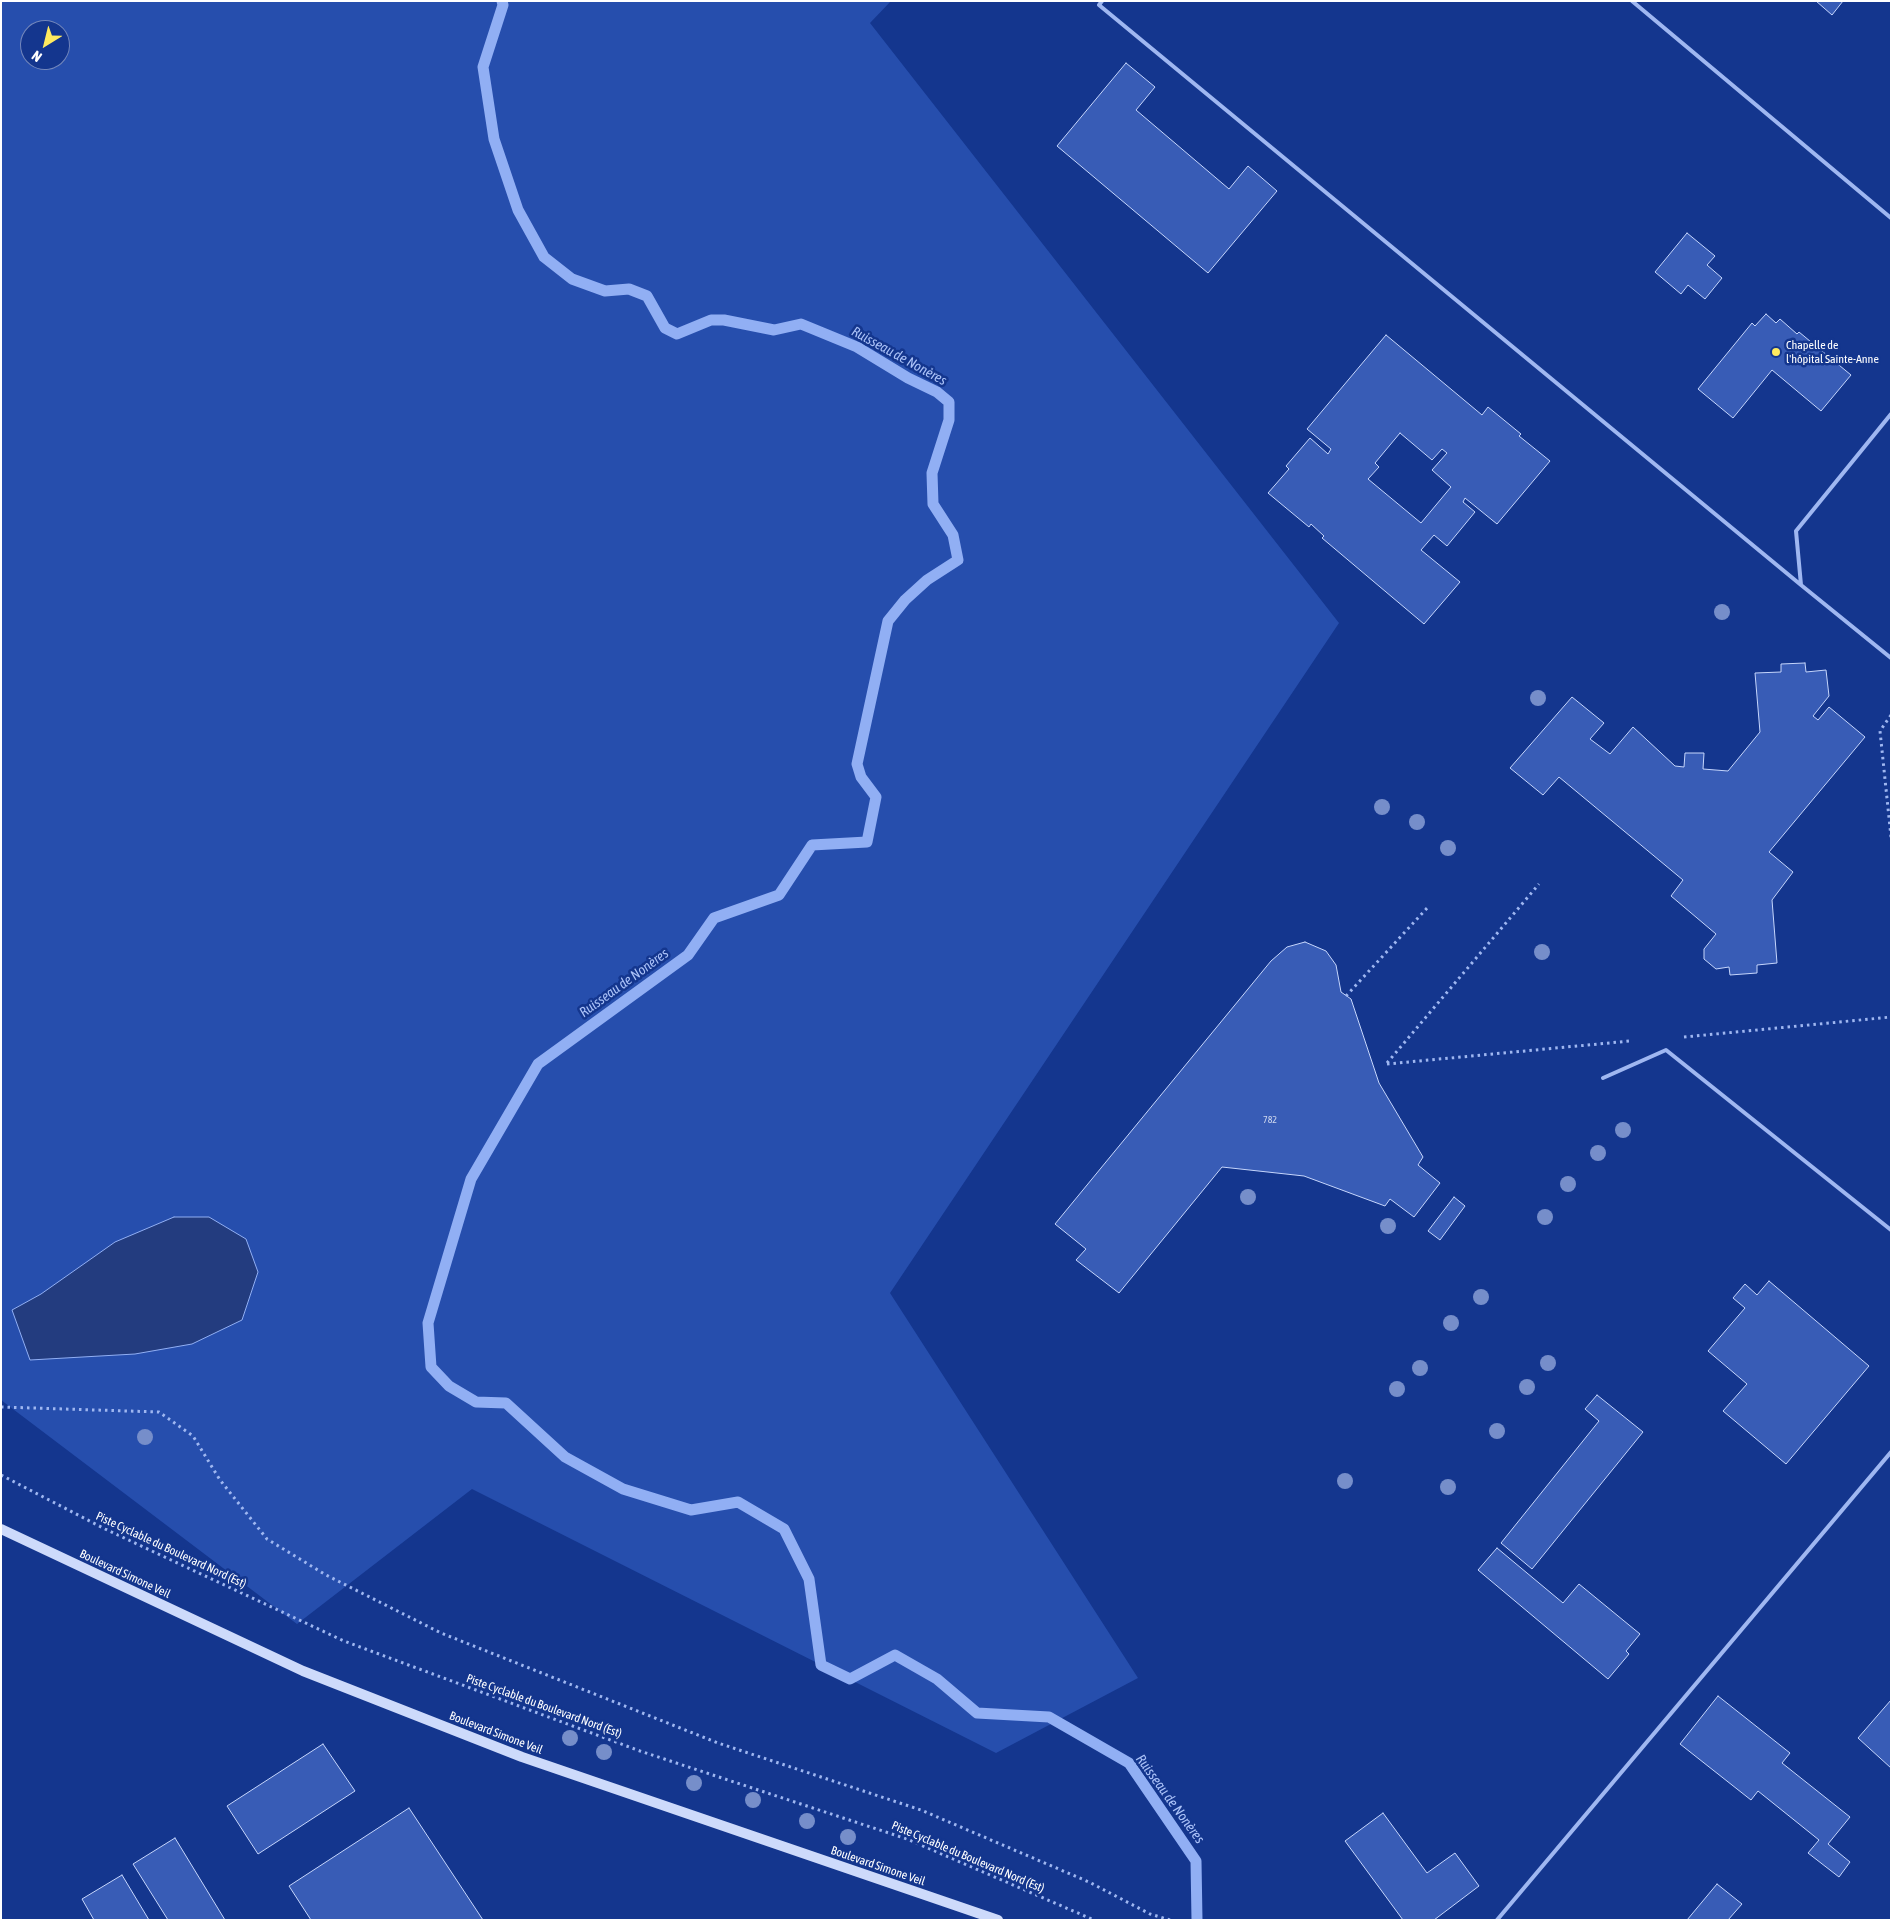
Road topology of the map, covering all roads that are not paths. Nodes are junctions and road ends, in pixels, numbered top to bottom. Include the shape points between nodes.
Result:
1 (1102, 1) edge
2 (1632, 1) edge
3 (1891, 218) edge
4 (1891, 414) edge
5 (1801, 585) junction
6 (1891, 658) edge
7 (1603, 1078) dead end
8 (1891, 1230) edge
9 (1891, 1452) edge
10 (1, 1529) edge
11 (998, 1920) edge
12 (1497, 1920) edge

1 - 5 lane via 1099,5
2 - 3 lane
4 - 5 lane via 1796,531
5 - 6 lane
7 - 8 lane via 1666,1050
9 - 12 lane
10 - 11 main road, Boulevard Simone Veil via 303,1671 522,1758

